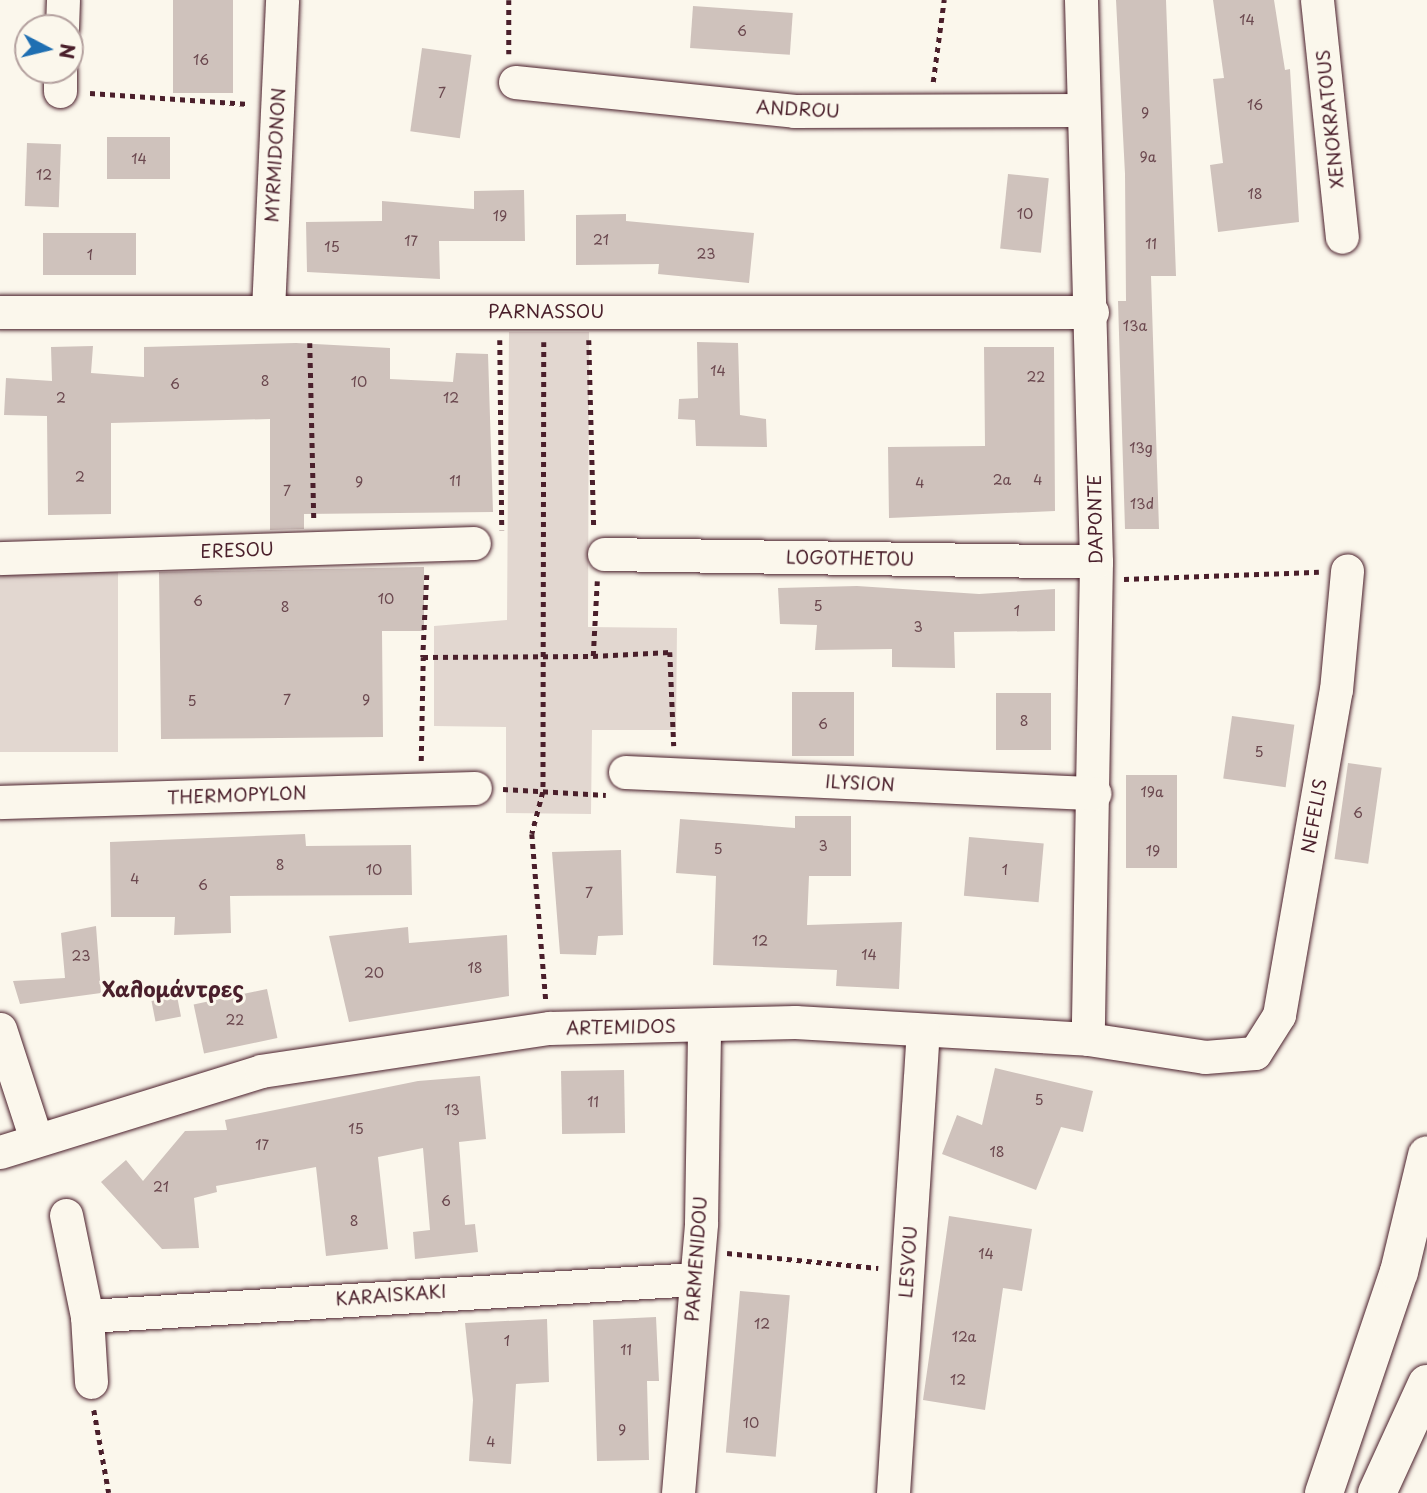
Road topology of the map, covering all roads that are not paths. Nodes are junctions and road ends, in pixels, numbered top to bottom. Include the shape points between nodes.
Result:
1 (282, 0) edge
2 (1081, 0) edge
3 (1317, 0) edge
4 (515, 82) road end
5 (1083, 110) junction
6 (1342, 237) dead end
7 (268, 310) junction
8 (0, 312) edge
9 (1092, 312) junction
10 (474, 543) road end
11 (604, 554) road end
12 (0, 558) edge
13 (1096, 571) junction
14 (1347, 571) road end
15 (625, 772) road end
16 (475, 788) road end
17 (1095, 793) junction
18 (0, 802) edge
19 (704, 1025) junction
20 (0, 1029) edge
21 (923, 1032) junction
22 (1088, 1039) junction
23 (1255, 1053) joint
24 (36, 1139) junction
25 (0, 1152) edge
26 (1427, 1156) edge
27 (66, 1215) dead end
28 (697, 1264) junction
29 (86, 1317) junction
30 (92, 1392) road end
31 (1423, 1396) edge
32 (1350, 1426) junction
33 (678, 1493) edge
34 (893, 1493) edge
35 (1315, 1493) edge
36 (1324, 1493) edge
37 (1377, 1493) edge
38 (1393, 1493) edge

1 - 7 street, MYRMIDONON
2 - 5 street, DAPONTE
3 - 6 street, XENOKRATOUS
4 - 5 street, ANDROU via 794,111
5 - 9 street, DAPONTE
7 - 8 street, PARNASSOU
7 - 9 street, PARNASSOU
9 - 13 street, DAPONTE
10 - 12 street, ERESOU
11 - 13 street, LOGOTHETOU
13 - 17 street, DAPONTE
14 - 23 street, NEFELIS via 1336,690 1279,1015
15 - 17 street, ILYSION
16 - 18 street, THERMOPYLON
17 - 22 street, DAPONTE
19 - 21 street, ARTEMIDOS via 795,1022
19 - 24 street, ARTEMIDOS via 549,1028 261,1071
19 - 28 street, PARMENIDOU
20 - 24 street
21 - 22 street, ARTEMIDOS
21 - 34 street, LESVOU
22 - 23 street, ARTEMIDOS via 1205,1057
24 - 25 street, ARTEMIDOS
26 - 32 highway via 1399,1272
27 - 29 street
28 - 29 street, KARAISKAKI
28 - 33 street, PARMENIDOU
29 - 30 street
31 - 37 highway
31 - 38 highway
32 - 35 highway
32 - 36 highway

